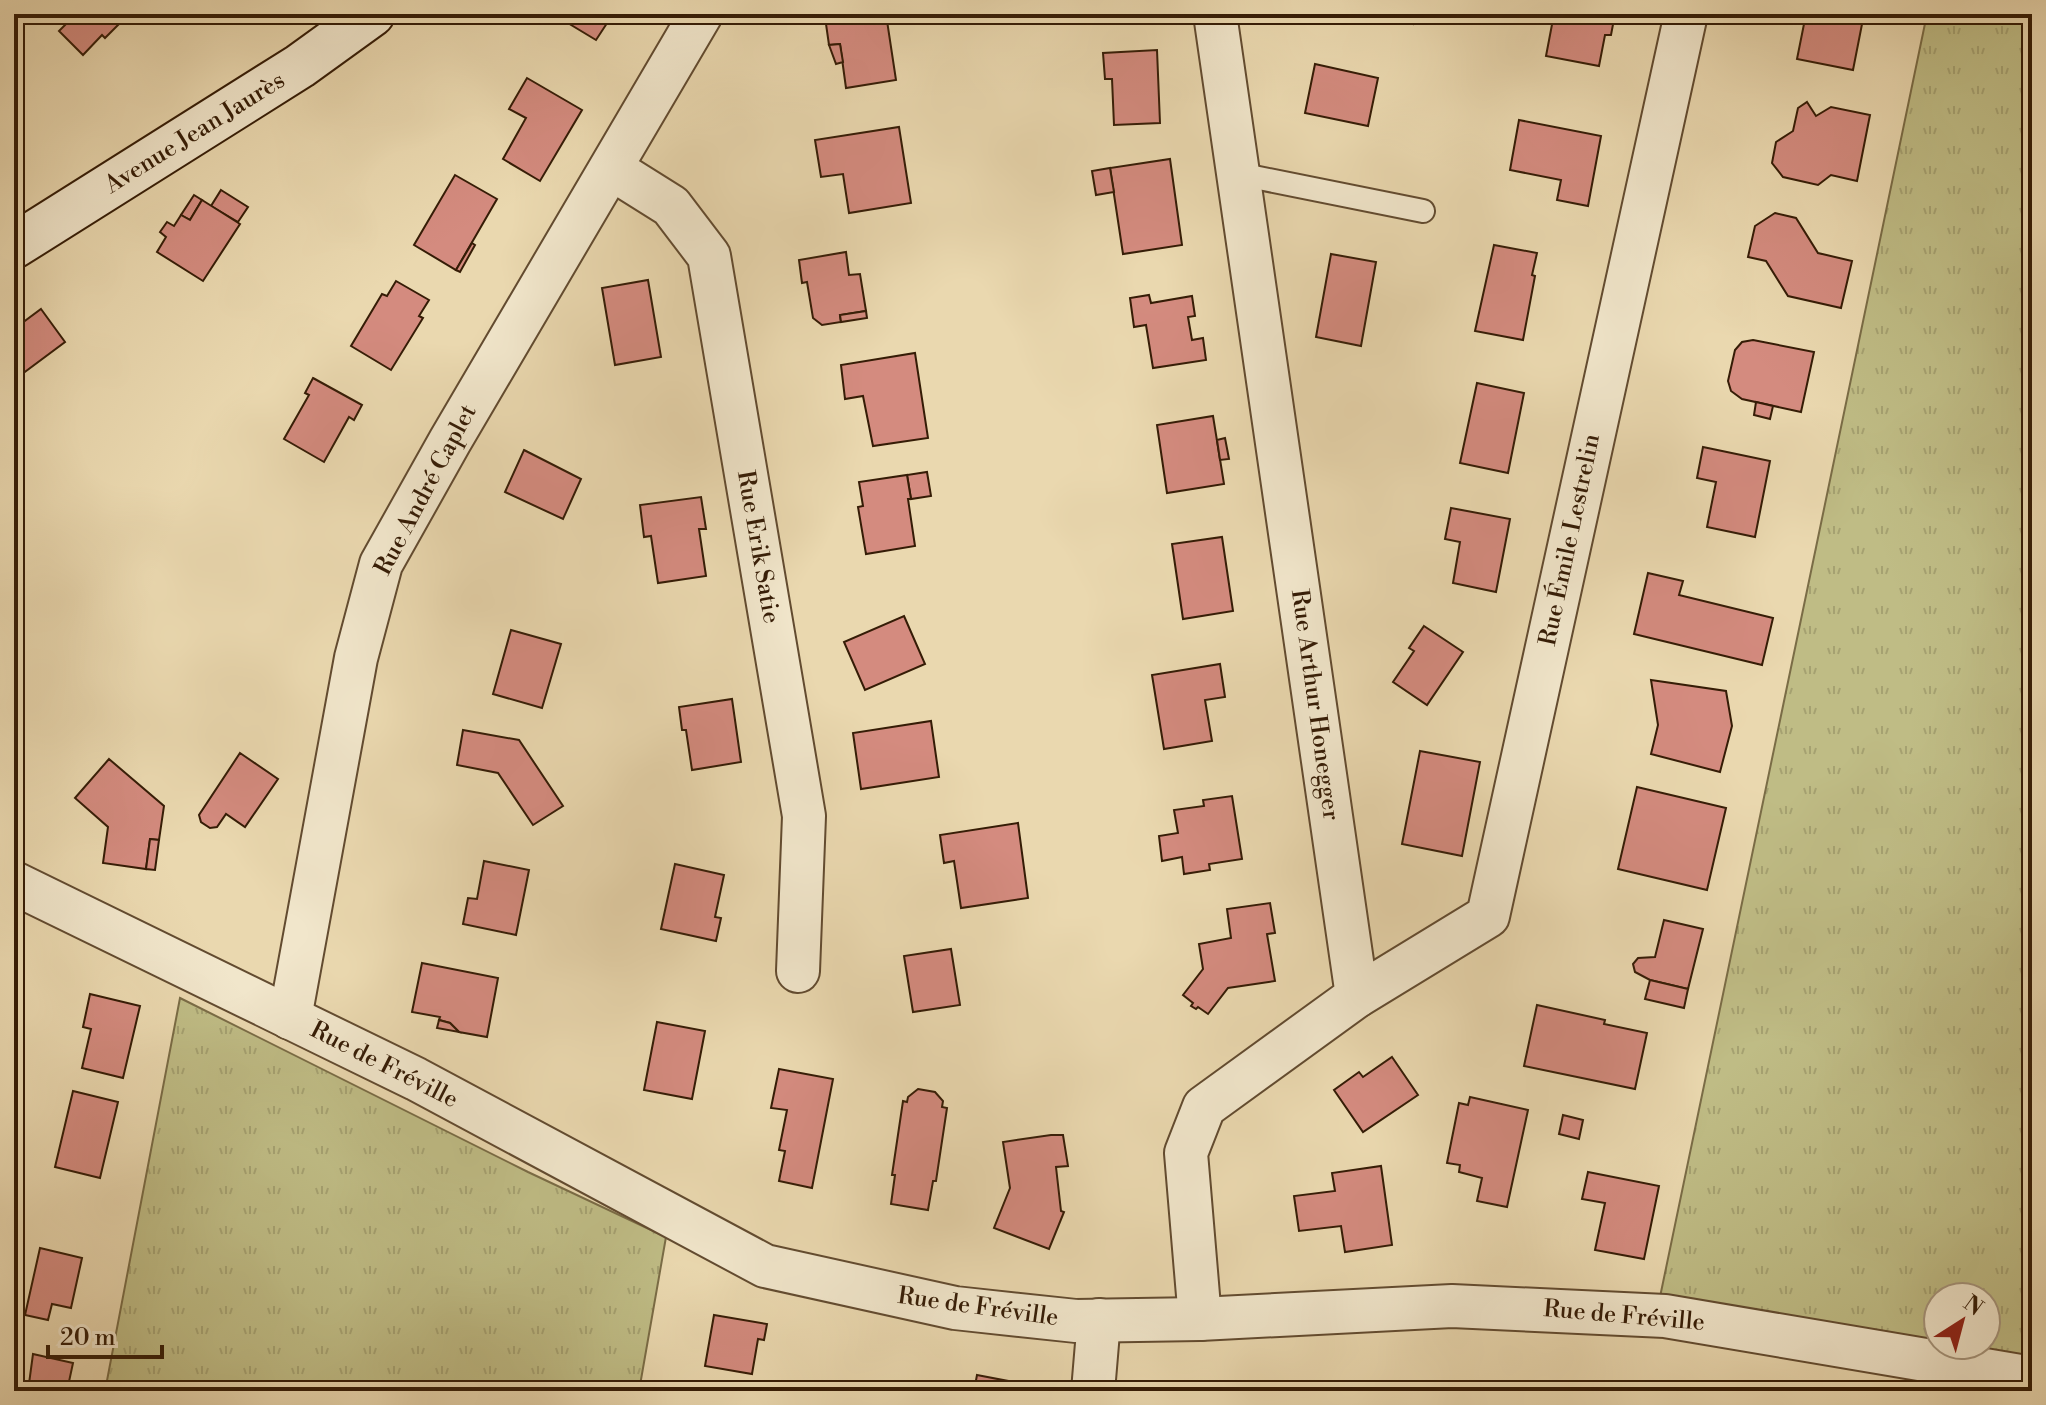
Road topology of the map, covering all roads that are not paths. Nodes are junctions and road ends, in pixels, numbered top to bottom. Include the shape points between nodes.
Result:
1 (372, 14) edge
2 (701, 14) edge
3 (1215, 14) edge
4 (1686, 14) edge
5 (612, 169) junction
6 (1239, 174) junction
7 (1423, 211) dead end
8 (14, 246) edge
9 (16, 895) edge
10 (798, 971) dead end
11 (1357, 996) junction
12 (290, 1018) junction
13 (1200, 1319) junction
14 (1099, 1320) junction
15 (2022, 1381) edge
16 (1093, 1391) edge

1 - 8 street, Avenue Jean Jaurès via 300,66
2 - 5 street, Rue André Caplet
3 - 6 street, Rue Arthur Honegger
4 - 11 street, Rue Émile Lestrelin via 1488,916
5 - 10 street, Rue Erik Satie via 671,206 709,256 804,816
5 - 12 street, Rue André Caplet via 381,564 356,658
6 - 7 lane
6 - 11 street, Rue Arthur Honegger
9 - 12 street, Rue de Fréville
11 - 13 street via 1204,1107 1186,1153
12 - 14 street, Rue de Fréville via 416,1079 765,1266 955,1308
13 - 14 street, Rue de Fréville
13 - 15 street, Rue de Fréville via 1452,1306 1636,1314 1767,1331
14 - 16 street

